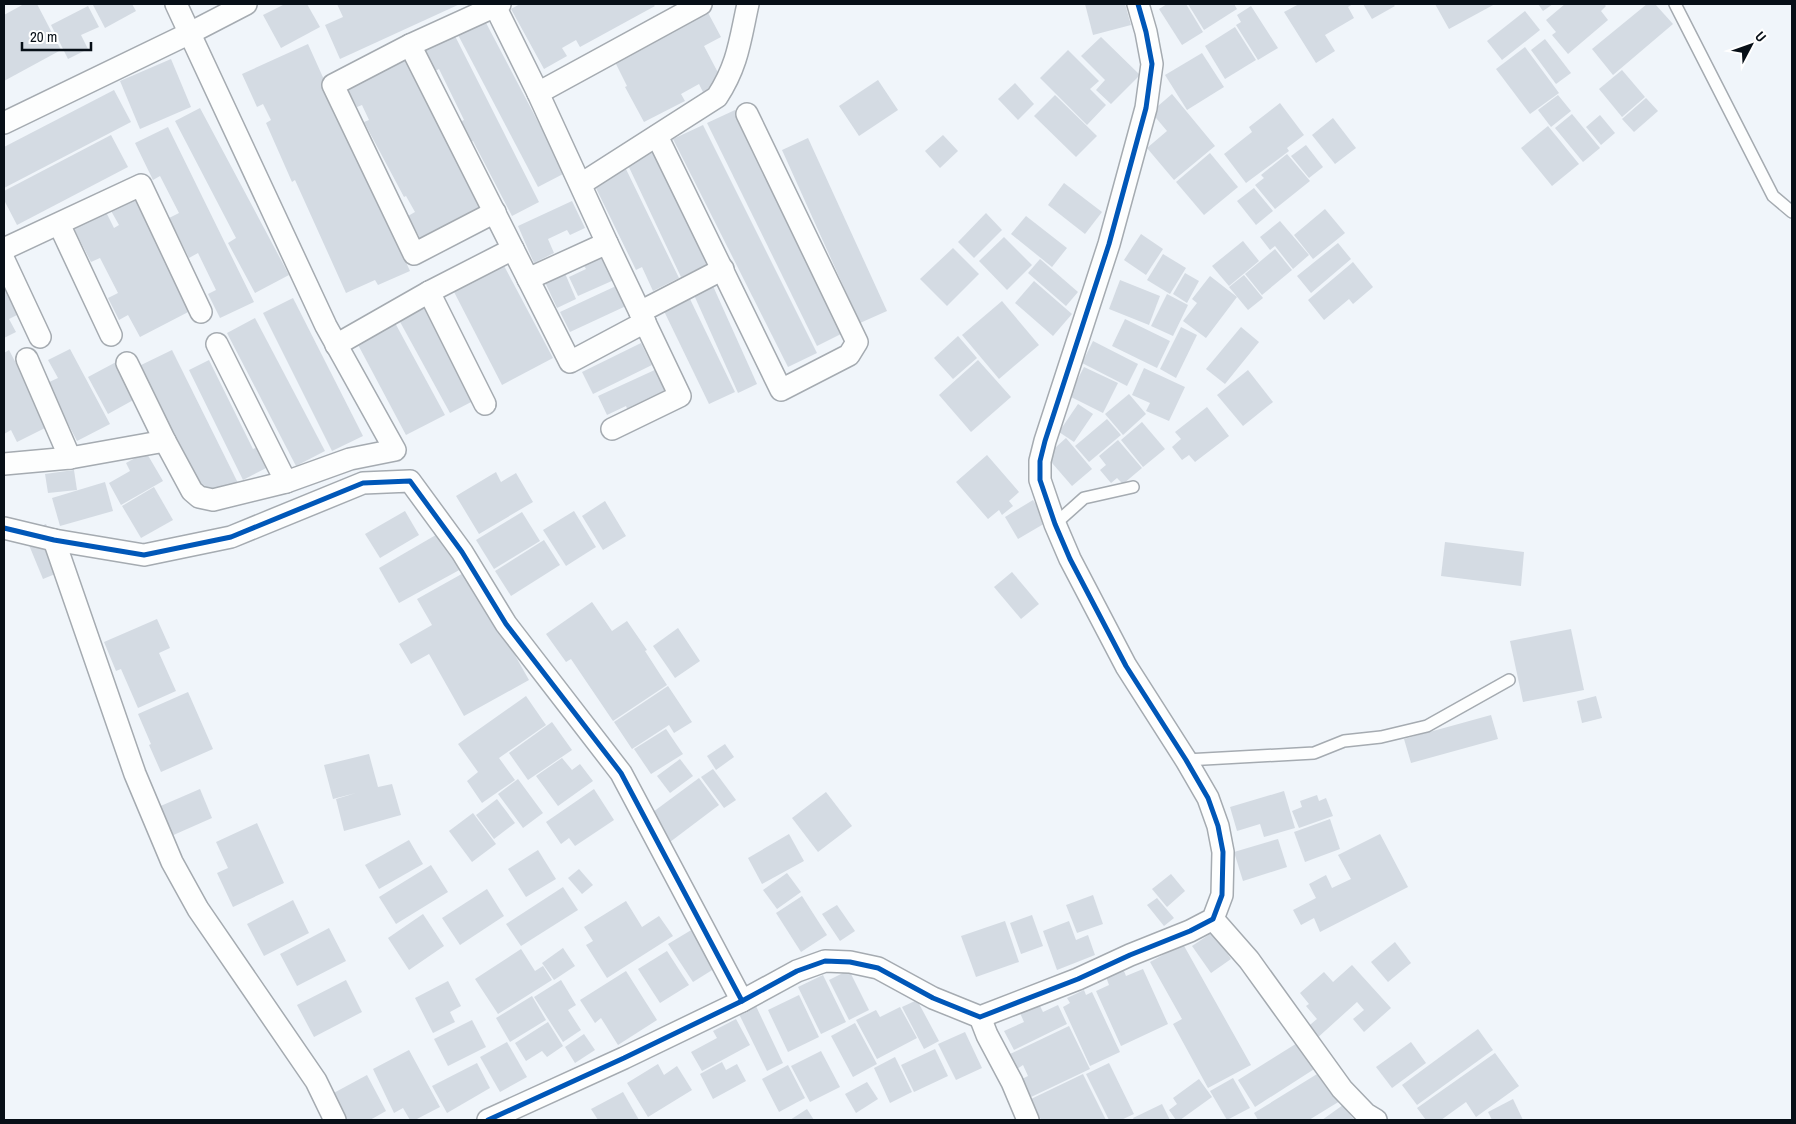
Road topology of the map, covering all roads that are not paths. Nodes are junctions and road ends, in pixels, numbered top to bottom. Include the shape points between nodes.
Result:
1 (176, 4) edge
2 (246, 4) edge
3 (701, 4) edge
4 (748, 4) edge
5 (1138, 4) edge
6 (1676, 4) edge
7 (496, 5) edge
8 (190, 33) junction
9 (410, 44) junction
10 (538, 93) junction
11 (747, 114) dead end
12 (4, 123) edge
13 (657, 136) junction
14 (581, 184) junction
15 (495, 212) junction
16 (1792, 212) edge
17 (58, 224) junction
18 (607, 243) junction
19 (513, 249) junction
20 (4, 250) edge
21 (4, 260) edge
22 (723, 269) junction
23 (528, 279) junction
24 (429, 292) junction
25 (201, 312) dead end
26 (642, 317) junction
27 (111, 335) dead end
28 (40, 338) dead end
29 (217, 344) dead end
30 (336, 345) junction
31 (27, 359) dead end
32 (127, 363) dead end
33 (485, 404) dead end
34 (612, 430) dead end
35 (166, 441) junction
36 (70, 458) junction
37 (4, 464) edge
38 (286, 482) junction
39 (1133, 487) dead end
40 (1055, 524) junction
41 (4, 528) edge
42 (54, 540) junction
43 (1509, 680) dead end
44 (1186, 760) junction
45 (1213, 919) junction
46 (742, 1000) junction
47 (980, 1017) junction
48 (335, 1120) edge
49 (488, 1120) edge
50 (1028, 1120) edge
51 (1376, 1120) edge

1 - 8 street
2 - 8 street
3 - 10 street
4 - 13 street via 736,62 717,97
5 - 40 street via 1152,64 1146,108 1109,244 1040,460 1040,480
6 - 16 lane via 1773,196
7 - 9 street
7 - 10 street
8 - 12 street
8 - 30 street
9 - 15 street
9 - 15 street via 333,85 414,254
10 - 14 street
11 - 22 street via 858,342 849,355 781,390
13 - 14 street
13 - 22 street
14 - 18 street
15 - 19 street
17 - 20 street
17 - 25 street via 141,186
17 - 27 street
18 - 23 street
18 - 26 street
19 - 23 street
19 - 24 street
21 - 28 street
22 - 26 street
23 - 26 street via 570,362
24 - 30 street
24 - 33 street
26 - 34 street via 680,396
29 - 38 street
30 - 38 street via 395,450 350,459
31 - 36 street
32 - 35 street
35 - 36 street
35 - 38 street via 192,492 199,496 213,500
36 - 37 street
39 - 40 lane via 1084,498
40 - 44 street via 1126,666
41 - 42 street
42 - 46 street via 144,555 231,537 363,484 410,481 462,552 506,624 621,773
42 - 48 street via 135,774 172,862 198,909 316,1081
43 - 44 lane via 1427,726 1382,738 1344,741 1314,753
44 - 45 street via 1208,798 1223,852 1222,895
45 - 47 street via 1078,979
45 - 51 street via 1249,960 1342,1089
46 - 47 street via 797,971 825,961 850,962 878,968 933,998
46 - 49 street
47 - 50 street

